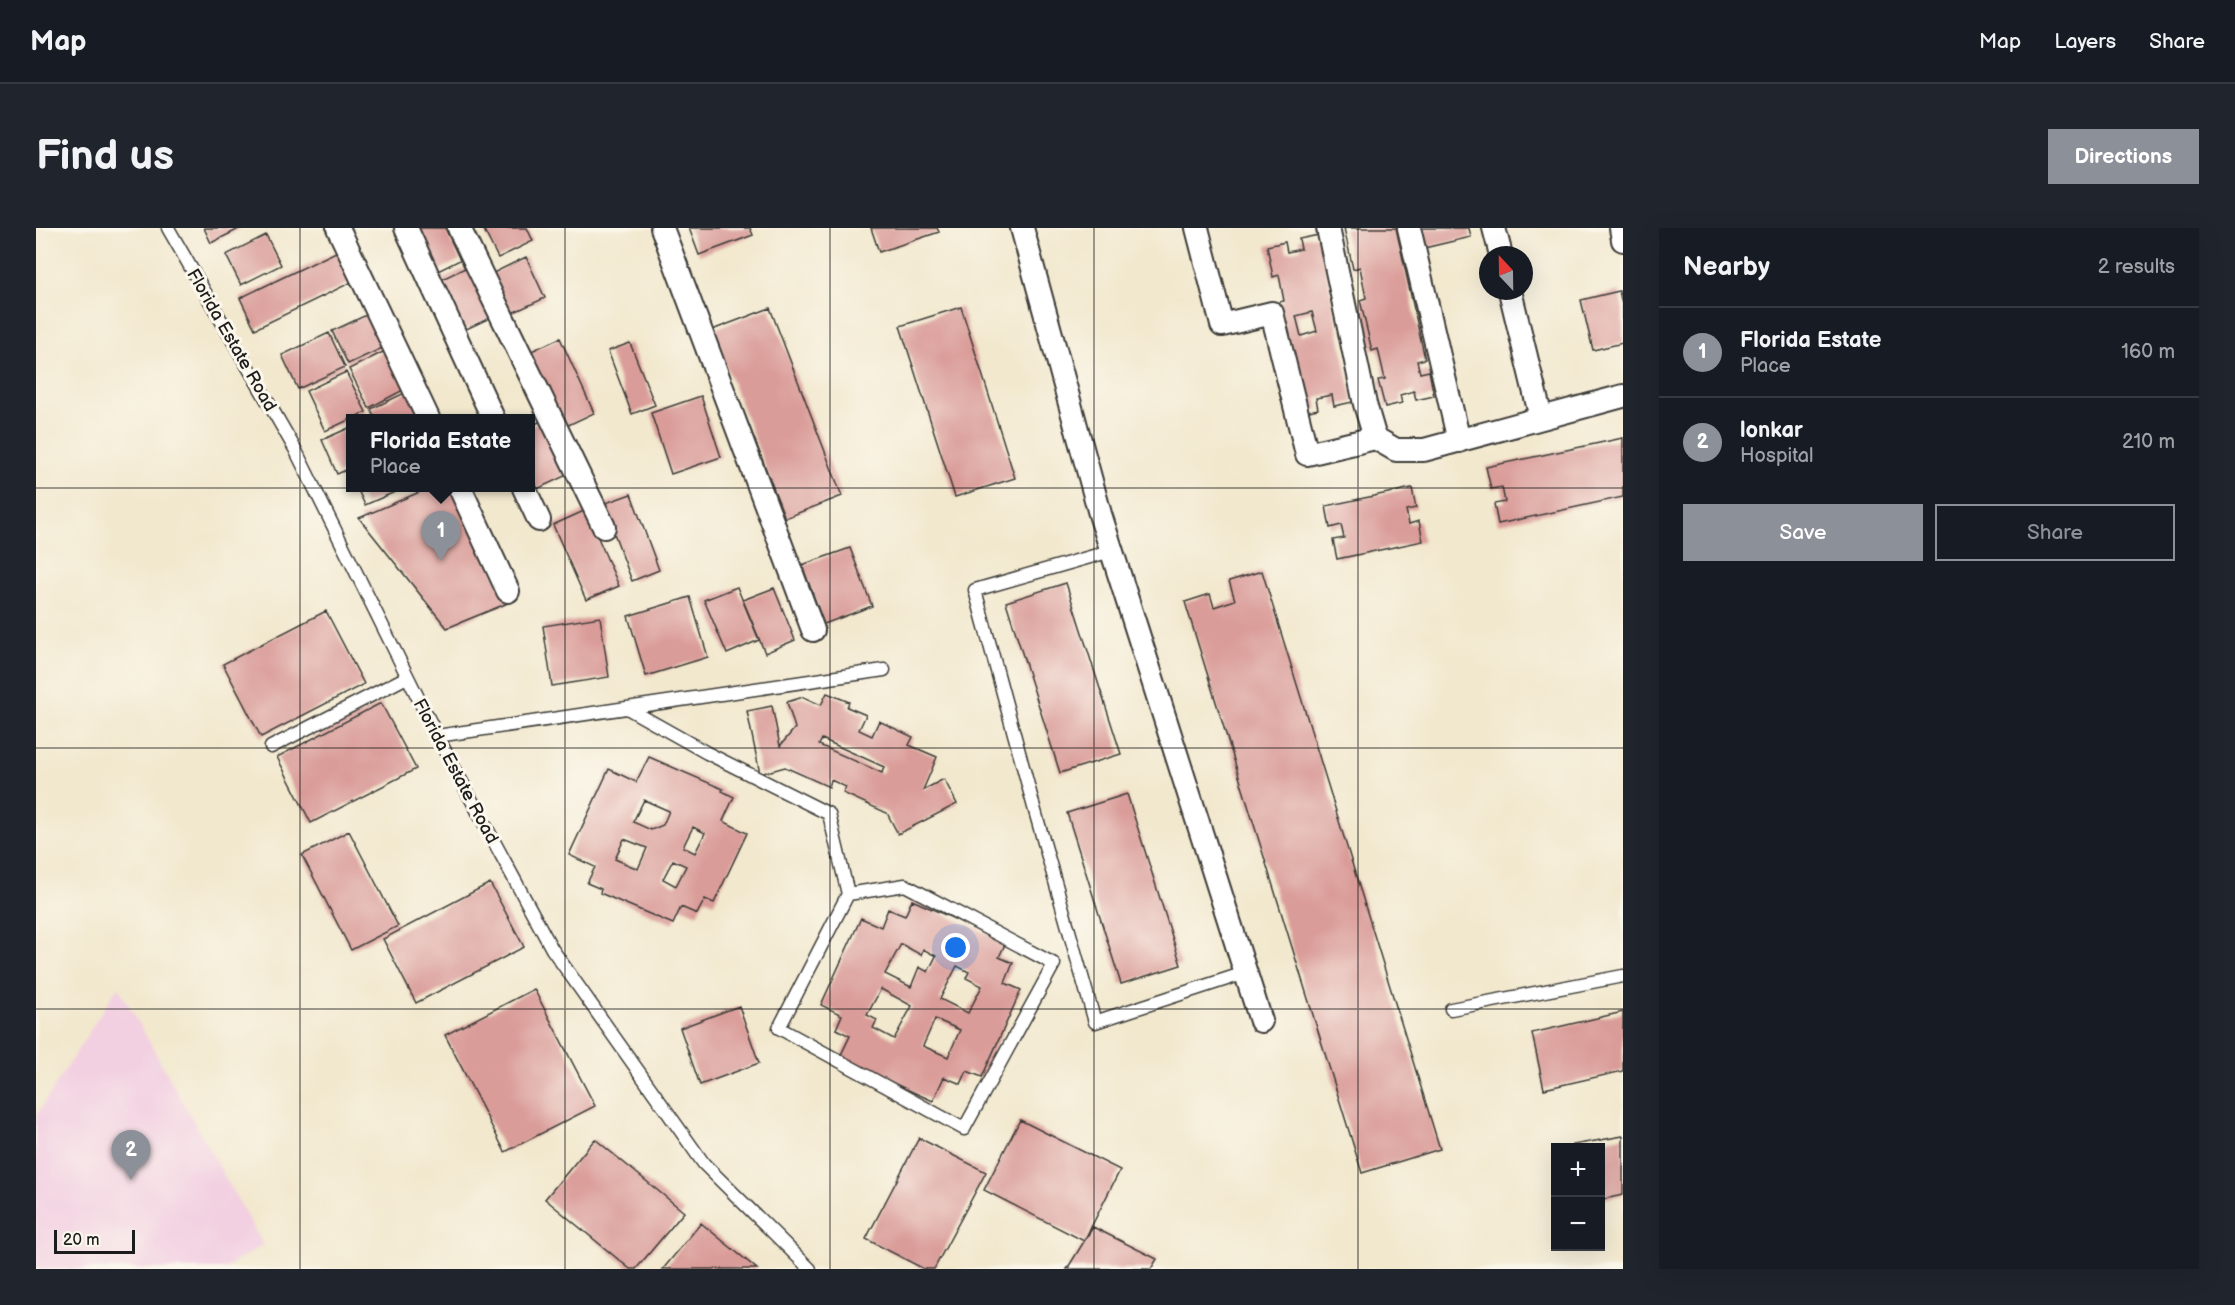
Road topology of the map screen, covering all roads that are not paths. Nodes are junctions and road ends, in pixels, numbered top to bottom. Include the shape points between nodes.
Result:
1 (168, 228) edge
2 (338, 228) edge
3 (406, 228) edge
4 (459, 228) edge
5 (662, 228) edge
6 (1022, 228) edge
7 (1197, 228) edge
8 (1328, 228) edge
9 (1409, 228) edge
10 (1494, 228) edge
11 (1621, 228) edge
12 (1623, 240) edge
13 (1499, 246) edge
14 (1512, 300) edge
15 (1623, 396) edge
16 (426, 414) edge
17 (491, 414) edge
18 (1541, 418) junction
19 (1376, 438) junction
20 (1459, 441) junction
21 (462, 492) edge
22 (526, 492) edge
23 (539, 520) dead end
24 (604, 527) dead end
25 (1111, 551) junction
26 (508, 591) dead end
27 (813, 630) dead end
28 (884, 670) dead end
29 (407, 677) junction
30 (627, 708) junction
31 (437, 736) junction
32 (271, 747) dead end
33 (848, 894) junction
34 (1245, 973) junction
35 (1623, 976) edge
36 (1451, 1009) dead end
37 (1261, 1021) dead end
38 (810, 1269) edge

1 - 29 lane, Florida Estate Road via 295,449
2 - 16 street
3 - 17 street
4 - 24 street
5 - 27 street
6 - 25 street
7 - 19 street via 1222,325 1272,313 1307,454
8 - 19 street via 1365,404
9 - 20 street
10 - 13 street
11 - 12 street
14 - 18 street
15 - 18 street
18 - 20 street
19 - 20 street via 1396,450 1424,450
21 - 26 street
22 - 23 street
25 - 34 street
25 - 34 lane via 975,590 1095,1022
28 - 30 lane
29 - 31 lane, Florida Estate Road
29 - 32 lane
30 - 31 lane
30 - 33 lane via 706,753 829,814
31 - 38 lane, Florida Estate Road via 552,950 704,1164
33 - 33 lane via 778,1028 964,1129 1053,964 905,885
34 - 37 street
35 - 36 lane

